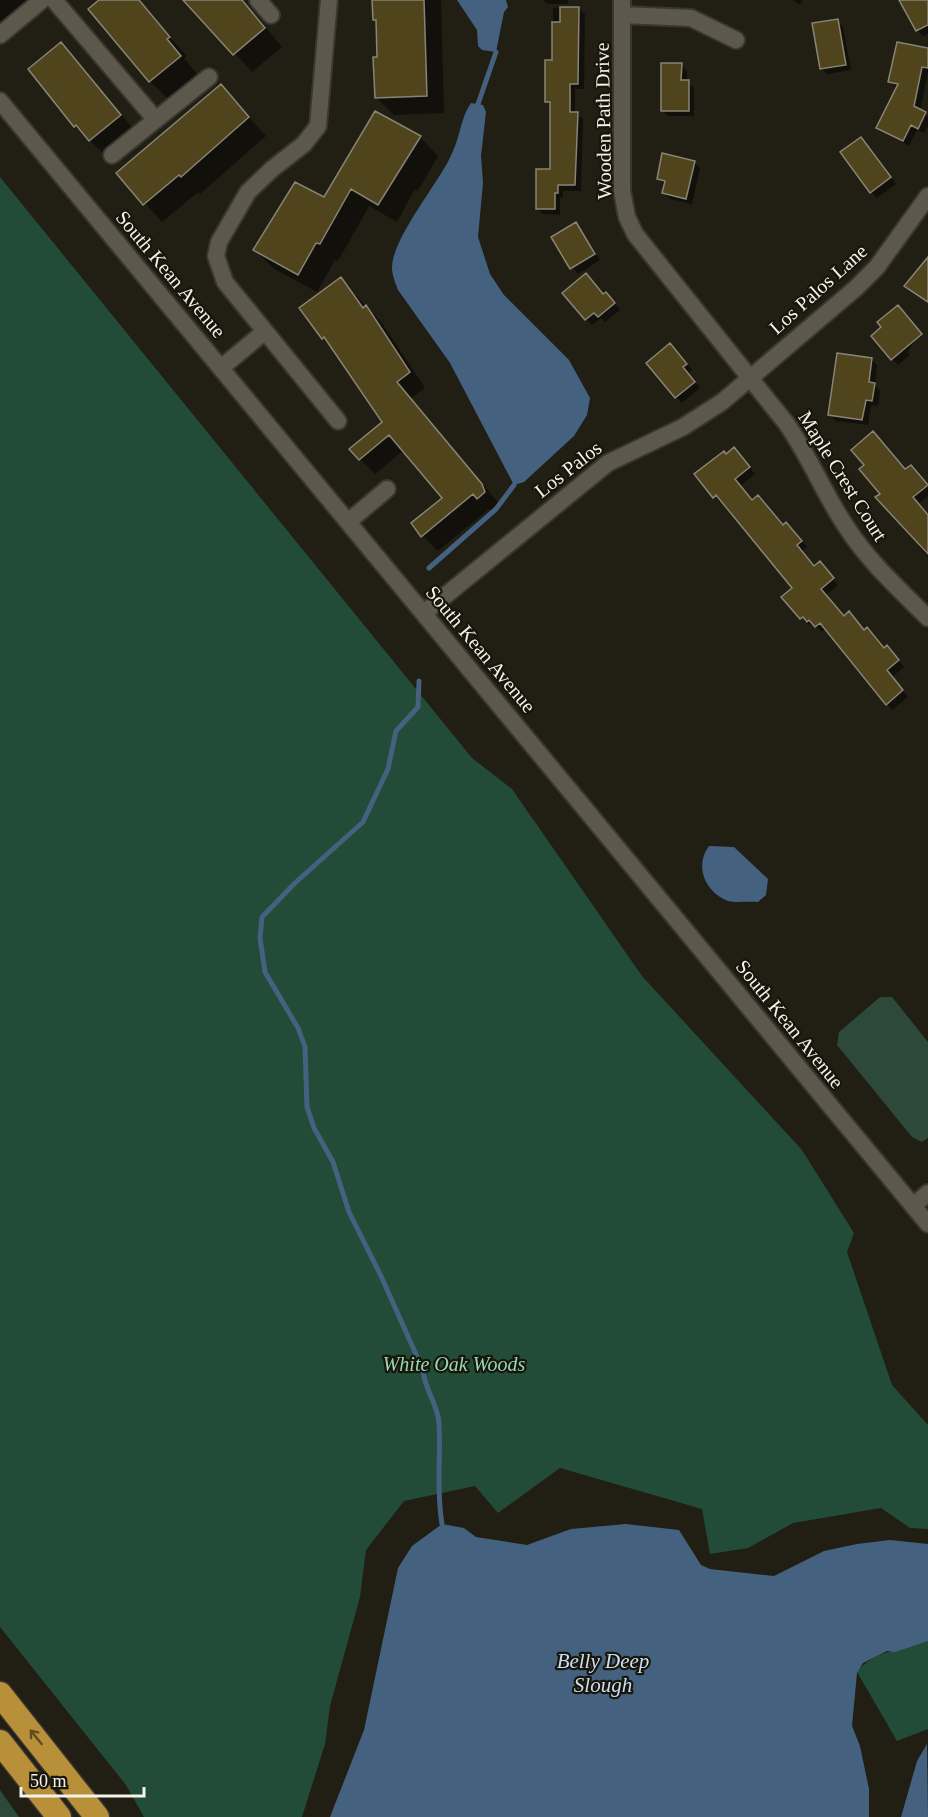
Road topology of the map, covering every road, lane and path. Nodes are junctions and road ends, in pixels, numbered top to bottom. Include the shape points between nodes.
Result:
1 (42, 0) edge
2 (54, 0) edge
3 (258, 0) edge
4 (329, 0) edge
5 (623, 8) edge
6 (271, 15) dead end
7 (0, 35) edge
8 (736, 40) dead end
9 (208, 77) dead end
10 (0, 100) edge
11 (156, 120) junction
12 (112, 155) dead end
13 (928, 196) edge
14 (263, 333) junction
15 (222, 367) junction
16 (750, 378) junction
17 (338, 421) dead end
18 (387, 489) dead end
19 (348, 522) junction
20 (424, 613) junction
21 (928, 618) edge
22 (928, 1193) edge
23 (913, 1206) junction
24 (928, 1224) edge
25 (0, 1694) edge
26 (0, 1742) edge
27 (58, 1817) edge
28 (97, 1817) edge

1 - 7 street
2 - 11 street
3 - 6 street
4 - 14 street via 318,126 304,144 248,192 219,242 216,256 225,282
5 - 8 street via 691,18
5 - 16 street, Wooden Path Drive via 622,191 627,217 648,253
9 - 11 street
10 - 15 street, South Kean Avenue
11 - 12 street
13 - 16 street, Los Palos Lane via 877,267
14 - 15 street
14 - 17 street
15 - 19 street, South Kean Avenue
16 - 20 street, Los Palos via 706,414 608,463
16 - 21 street, Maple Crest Court via 801,444 857,543
18 - 19 street
19 - 20 street, South Kean Avenue
20 - 23 street, South Kean Avenue
22 - 23 street
23 - 24 street, South Kean Avenue
28 -> 25 highway
26 - 27 highway

